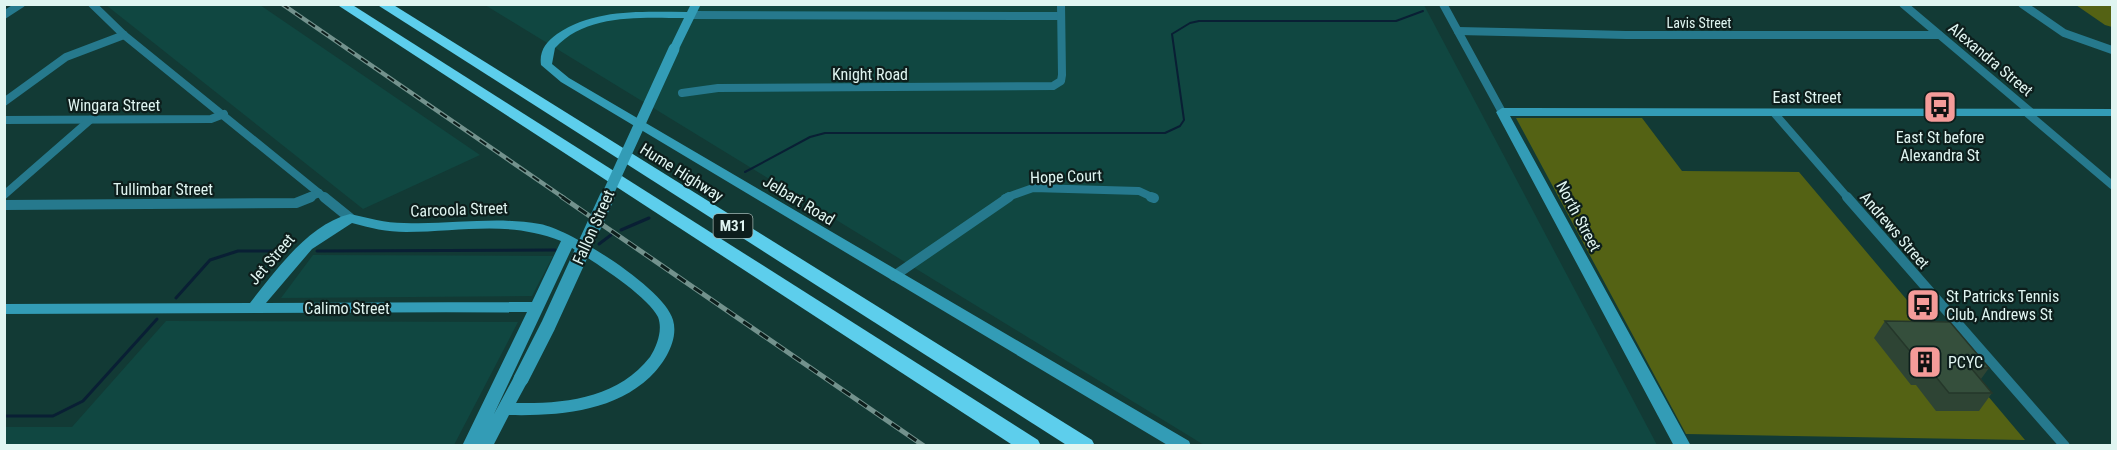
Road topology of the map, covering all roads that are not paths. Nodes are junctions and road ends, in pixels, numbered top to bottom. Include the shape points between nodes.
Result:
1 (21, 4) edge
2 (92, 4) edge
3 (342, 4) edge
4 (382, 4) edge
5 (1061, 4) edge
6 (1443, 4) edge
7 (1903, 4) edge
8 (2022, 4) edge
9 (693, 10) edge
10 (4, 15) edge
11 (1061, 16) junction
12 (1458, 31) junction
13 (124, 35) junction
14 (1939, 35) junction
15 (2088, 42) junction
16 (2077, 50) dead end
17 (2112, 50) edge
18 (682, 93) dead end
19 (4, 102) edge
20 (1502, 112) junction
21 (2030, 113) junction
22 (2112, 113) edge
23 (224, 114) junction
24 (1775, 114) junction
25 (4, 120) edge
26 (90, 120) junction
27 (2112, 185) edge
28 (319, 193) junction
29 (4, 195) edge
30 (1154, 198) dead end
31 (4, 205) edge
32 (350, 218) junction
33 (569, 240) junction
34 (894, 276) junction
35 (536, 307) junction
36 (4, 309) edge
37 (253, 309) junction
38 (505, 409) junction
39 (470, 446) edge
40 (484, 446) edge
41 (1031, 446) edge
42 (1085, 446) edge
43 (1183, 446) edge
44 (1683, 446) edge
45 (2065, 446) edge

1 - 10 street
2 - 13 street, Carcoola Street
3 - 41 highway, M31
4 - 42 highway, Hume Highway / M31
5 - 11 street
6 - 12 street, North Street
7 - 14 street, Alexandra Street
8 - 15 street via 2059,30
9 - 11 street
9 - 34 street, Jelbart Road via 586,23 554,42 546,56 547,65 565,80
9 - 38 street, Fallon Street, bridge via 548,326
11 - 18 street, Knight Road via 1062,75 1058,85 718,88
12 - 14 street, Lavis Street
12 - 20 street, North Street
13 - 19 street via 66,57
13 - 23 street, Carcoola Street
14 - 21 street, Alexandra Street
15 - 16 street
15 - 17 street
20 - 24 street, East Street
20 - 44 street, North Street
21 - 22 street, East Street
21 - 24 street, East Street
21 - 27 street, Alexandra Street
23 - 26 street, Wingara Street via 211,119
23 - 28 street, Carcoola Street
24 - 45 street, Andrews Street
25 - 26 street, Wingara Street
26 - 29 street
28 - 31 street, Tullimbar Street via 296,203
28 - 32 street, Carcoola Street
30 - 34 street, Hope Court via 1139,191 1033,188 1005,198
32 - 33 street, Carcoola Street via 389,228 506,224 532,227
32 - 37 street, Jet Street via 313,239 298,253
33 - 35 street
33 - 38 street, Carcoola Street via 656,304 665,317 663,347 646,371 607,396 558,409
34 - 43 street, Jelbart Road
35 - 37 street, Calimo Street
35 - 39 street
36 - 37 street, Calimo Street
38 - 40 street, Fallon Street

